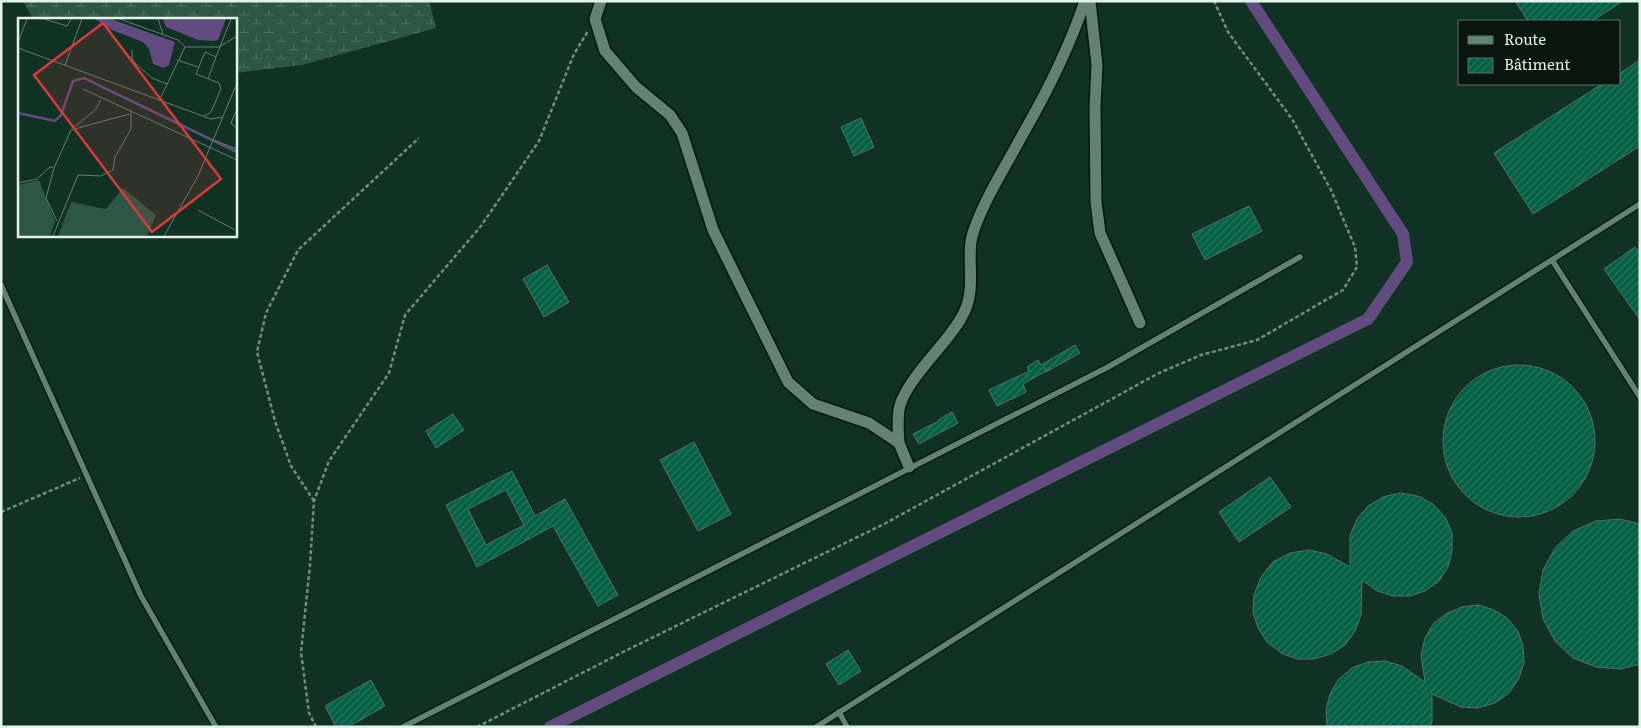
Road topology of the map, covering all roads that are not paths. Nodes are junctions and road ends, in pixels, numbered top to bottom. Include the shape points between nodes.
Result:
1 (601, 1) edge
2 (1085, 1) edge
3 (1090, 1) edge
4 (1640, 204) edge
5 (1300, 257) dead end
6 (1552, 260) junction
7 (1, 285) edge
8 (1140, 323) dead end
9 (1640, 397) edge
10 (898, 443) junction
11 (909, 467) junction
12 (839, 712) junction
13 (216, 727) edge
14 (403, 727) edge
15 (816, 727) edge
16 (847, 727) edge

1 - 10 street via 595,19 605,51 636,87 670,116 682,133 713,230 788,382 813,404 870,423
2 - 10 street via 1078,23 1032,118 973,231 971,286 966,308 958,325 908,388 900,406
3 - 8 street via 1097,65 1096,202 1100,233
4 - 6 lane
5 - 11 lane via 1108,367
6 - 9 lane
6 - 12 lane
7 - 13 lane via 141,596
10 - 11 street
11 - 14 lane
12 - 15 lane
12 - 16 lane

